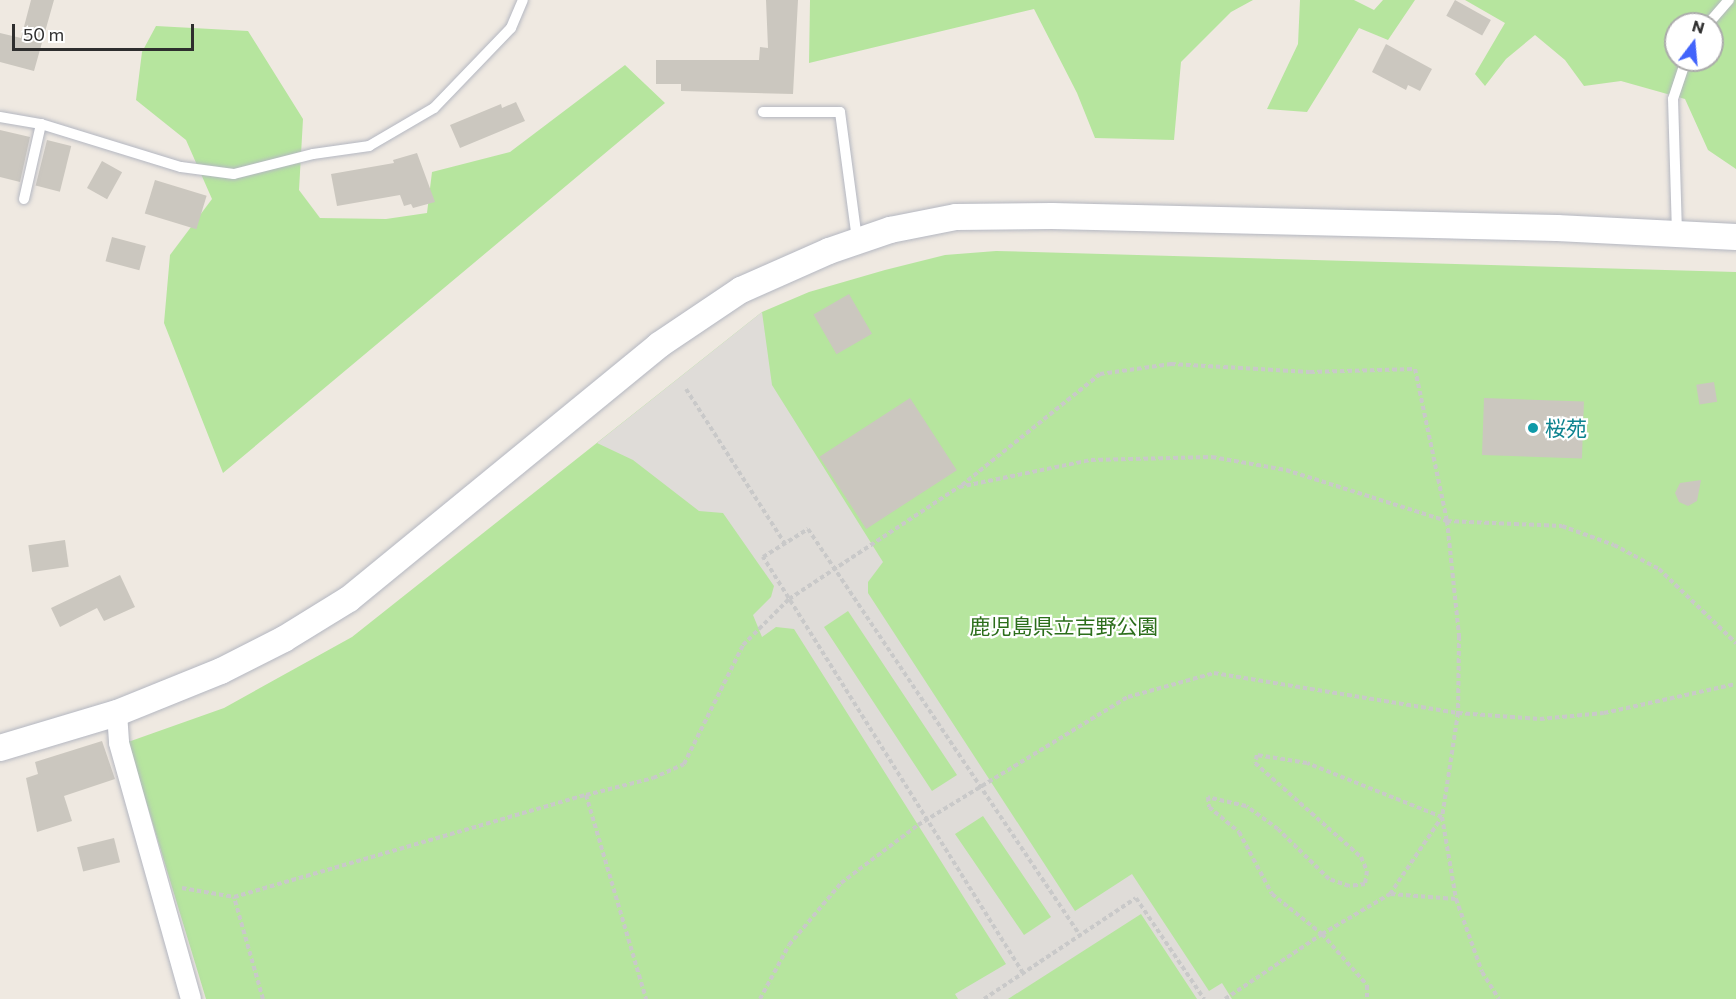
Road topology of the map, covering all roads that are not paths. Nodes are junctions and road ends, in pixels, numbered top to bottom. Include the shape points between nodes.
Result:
1 (523, 0) edge
2 (1729, 0) edge
3 (1718, 12) edge
4 (1682, 72) edge
5 (763, 112) dead end
6 (0, 117) edge
7 (41, 123) junction
8 (24, 198) dead end
9 (1677, 234) junction
10 (1736, 237) edge
11 (858, 240) junction
12 (117, 713) junction
13 (0, 748) edge
14 (191, 999) edge

1 - 7 lane via 511,28 434,108 369,146 313,154 234,174 182,167
2 - 3 lane
4 - 9 lane via 1673,99
5 - 11 lane via 840,112
6 - 7 lane
7 - 8 lane
9 - 10 street
9 - 11 street via 1201,218 956,217
11 - 12 street via 741,290 659,345 349,599 221,671
12 - 13 street
12 - 14 street via 119,742

